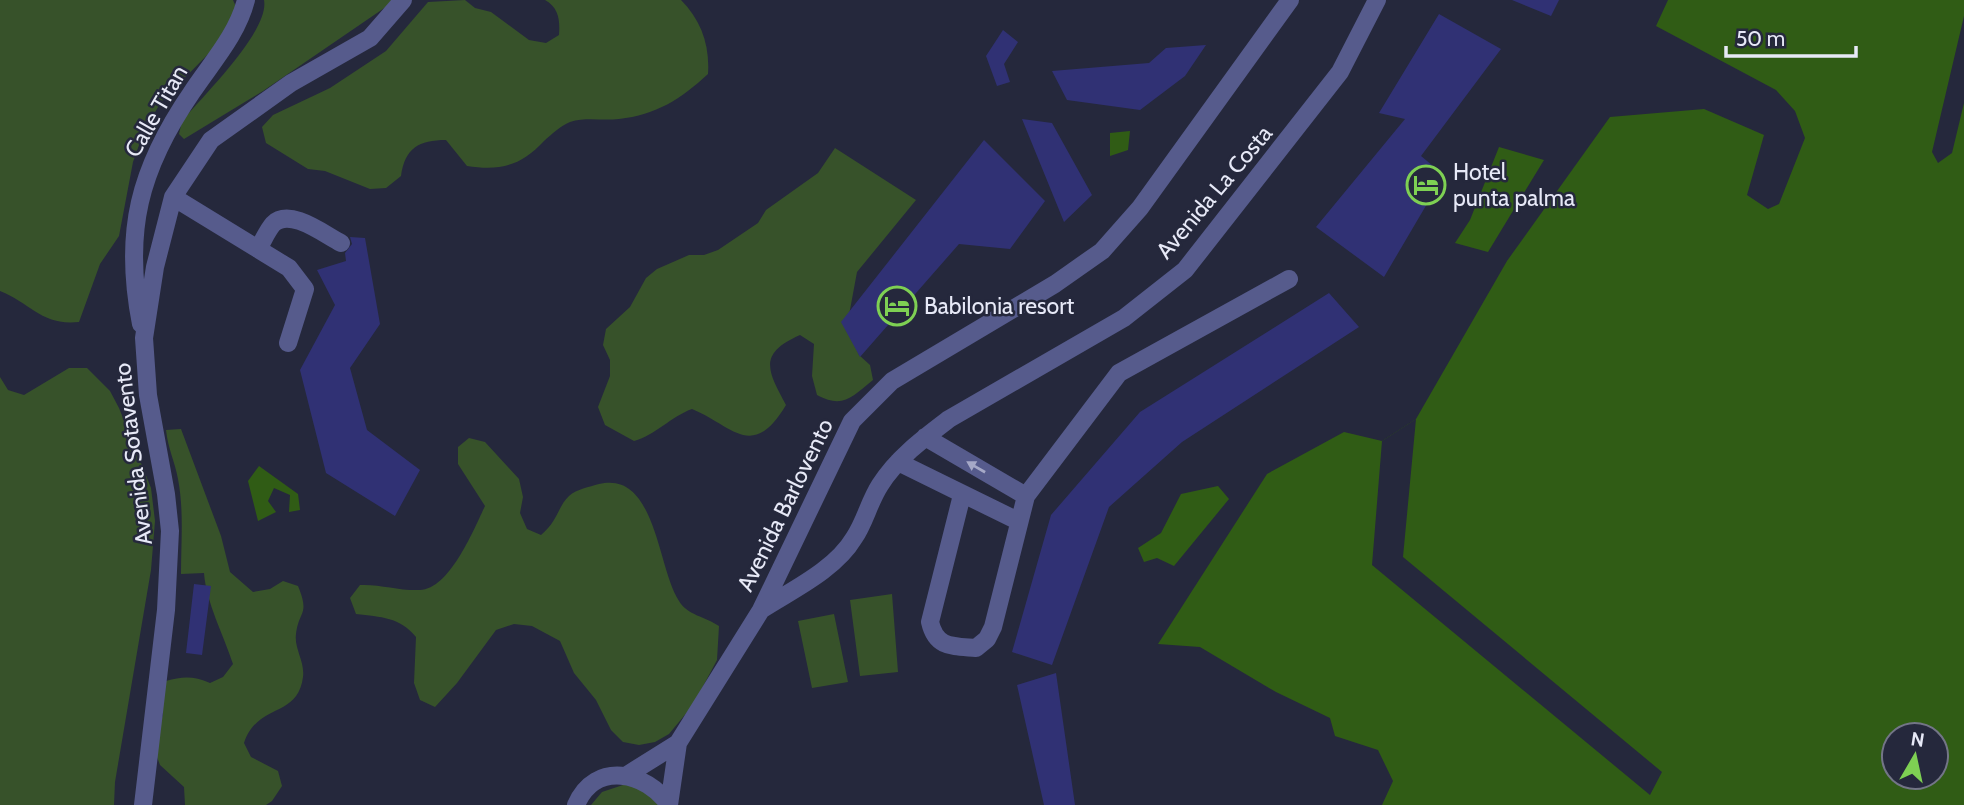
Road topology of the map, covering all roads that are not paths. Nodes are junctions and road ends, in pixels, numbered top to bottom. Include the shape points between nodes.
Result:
1 (246, 0) edge
2 (403, 0) edge
3 (1290, 0) edge
4 (1377, 0) edge
5 (173, 197) junction
6 (341, 243) dead end
7 (258, 249) junction
8 (1289, 279) dead end
9 (144, 338) junction
10 (288, 343) dead end
11 (925, 437) junction
12 (898, 462) junction
13 (962, 495) junction
14 (1026, 496) junction
15 (1018, 521) junction
16 (761, 610) junction
17 (678, 743) junction
18 (627, 775) junction
19 (143, 805) edge
20 (576, 805) edge
21 (669, 805) edge

1 - 9 street, Calle Titan via 239,25 149,165 134,222 133,282
2 - 5 street, Avenida Sotavento via 370,38 291,83 211,140
3 - 16 street, Avenida Barlovento via 1140,208 1102,251 1055,284 908,370 864,406 842,438
4 - 11 street, Avenida La Costa via 1340,72 1185,270 1124,318
5 - 7 street
5 - 9 street, Avenida Sotavento via 155,267
6 - 7 street via 285,218 274,223
7 - 10 street via 289,268 305,289
8 - 14 street via 1119,373
9 - 19 street, Avenida Sotavento via 148,395 170,531 166,610
11 - 12 street, Avenida La Costa
14 -> 11 street
12 - 13 street
12 - 16 street, Avenida La Costa via 879,486 854,539 832,562
13 - 15 street
13 - 15 street via 930,622 933,636 944,646 976,648 987,639
14 - 15 street
16 - 17 street, Avenida Barlovento
17 - 18 street, Avenida Barlovento
17 - 21 street, Avenida Barlovento
18 - 20 street, Avenida Barlovento via 607,777 590,786
18 - 21 street via 659,790

